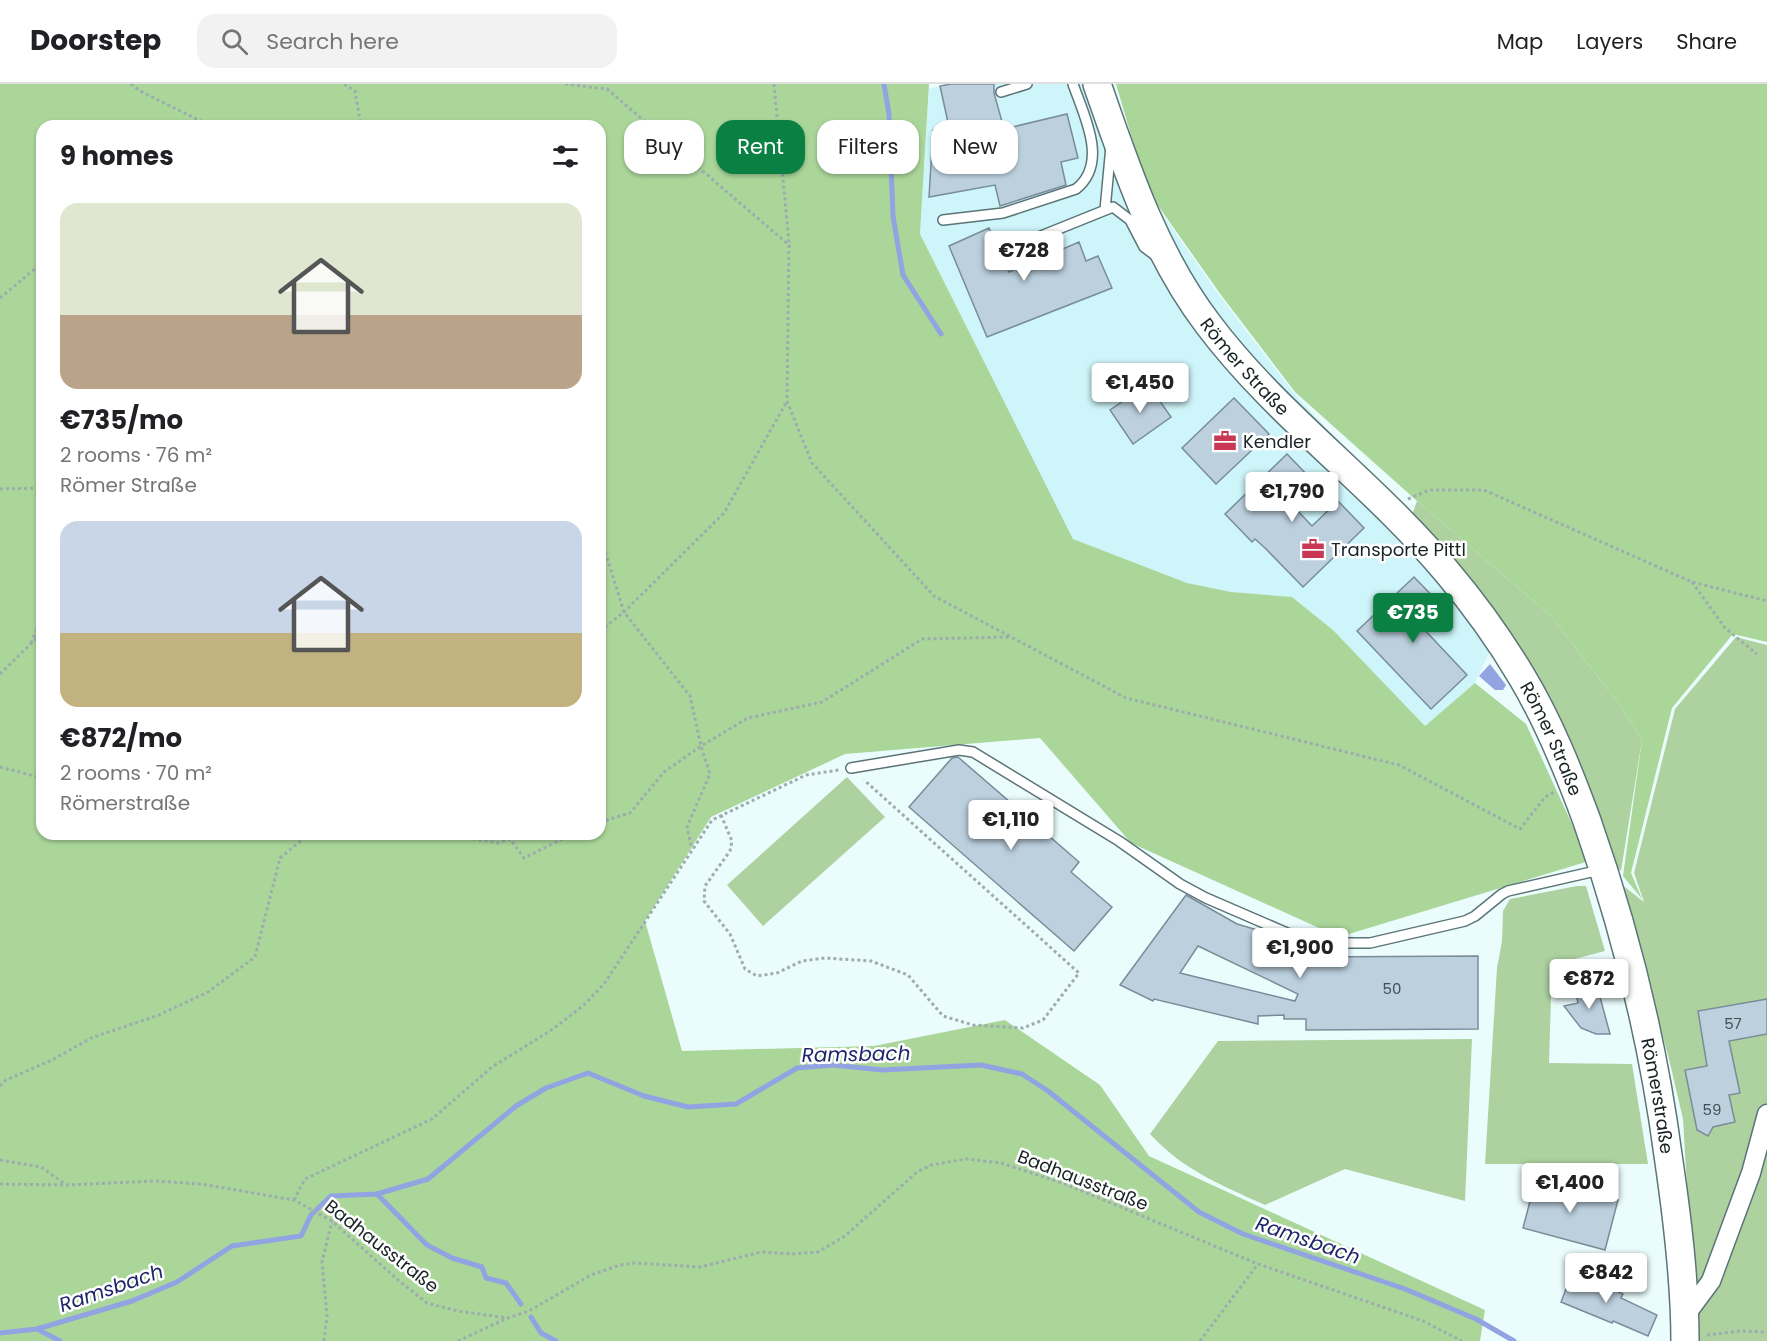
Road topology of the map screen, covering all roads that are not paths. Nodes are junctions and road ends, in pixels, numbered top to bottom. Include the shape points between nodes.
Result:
1 (1027, 84) edge
2 (1073, 84) edge
3 (1097, 84) edge
4 (1002, 92) dead end
5 (1114, 132) junction
6 (1105, 210) junction
7 (943, 220) dead end
8 (1031, 240) dead end
9 (1172, 268) junction
10 (851, 768) road end
11 (1601, 862) junction
12 (1767, 1114) edge
13 (1685, 1333) edge

1 - 4 lane
2 - 7 lane via 1092,145 1092,167 1084,183 1003,213
3 - 5 main road, Römer Straße
5 - 6 lane
5 - 9 main road, Römer Straße via 1144,213
6 - 8 lane
6 - 9 lane via 1113,207 1130,220 1144,248
9 - 11 main road, Römer Straße via 1228,350 1388,507 1447,572 1494,633 1523,679 1572,782
10 - 11 lane via 959,750 973,752 1119,841 1180,884 1287,933 1326,943 1370,943 1465,921 1508,891
11 - 13 main road, Römerstraße via 1653,1061 1673,1189
12 - 13 street via 1751,1173 1711,1281

